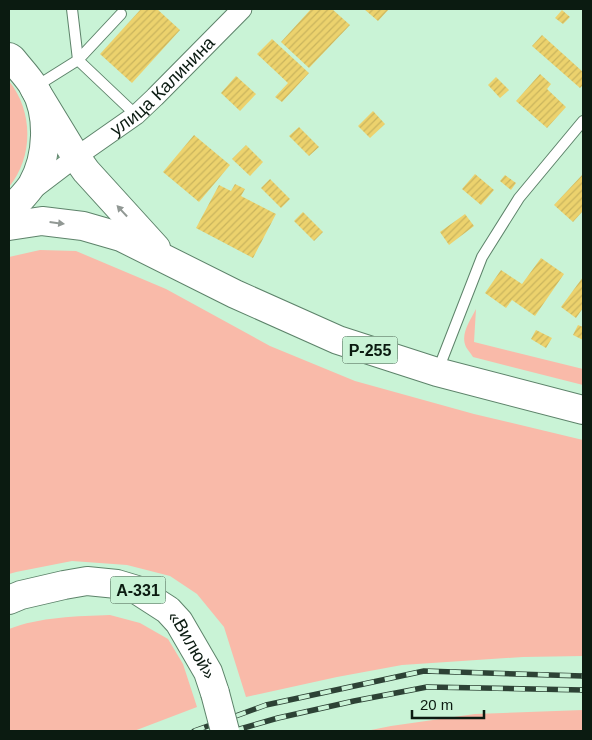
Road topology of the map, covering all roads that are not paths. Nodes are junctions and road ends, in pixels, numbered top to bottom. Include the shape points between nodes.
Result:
1 (72, 9) edge
2 (242, 9) edge
3 (121, 14) dead end
4 (10, 56) edge
5 (78, 60) junction
6 (34, 88) junction
7 (136, 114) junction
8 (583, 121) edge
9 (76, 157) junction
10 (15, 205) edge
11 (9, 226) edge
12 (167, 260) junction
13 (437, 372) junction
14 (583, 410) edge
15 (9, 600) edge
16 (225, 731) edge

1 - 5 lane
2 - 7 street, улица Калинина
3 - 5 lane
4 - 6 highway, Р-255
5 - 6 lane
5 - 7 lane
6 - 9 highway, Р-255
6 - 10 highway, Р-255 via 41,106 45,144 32,183
7 - 9 street, улица Калинина
8 - 13 lane via 519,198 482,257
9 - 10 street, улица Калинина
12 -> 9 highway, Р-255
11 -> 12 highway, Р-255 via 42,221 83,226 121,237
12 - 13 highway, Р-255 via 338,340
13 - 14 highway, Р-255
15 - 16 highway, «Вилюй» / А-331, bridge via 87,581 118,584 137,590 168,610 179,622 208,672

